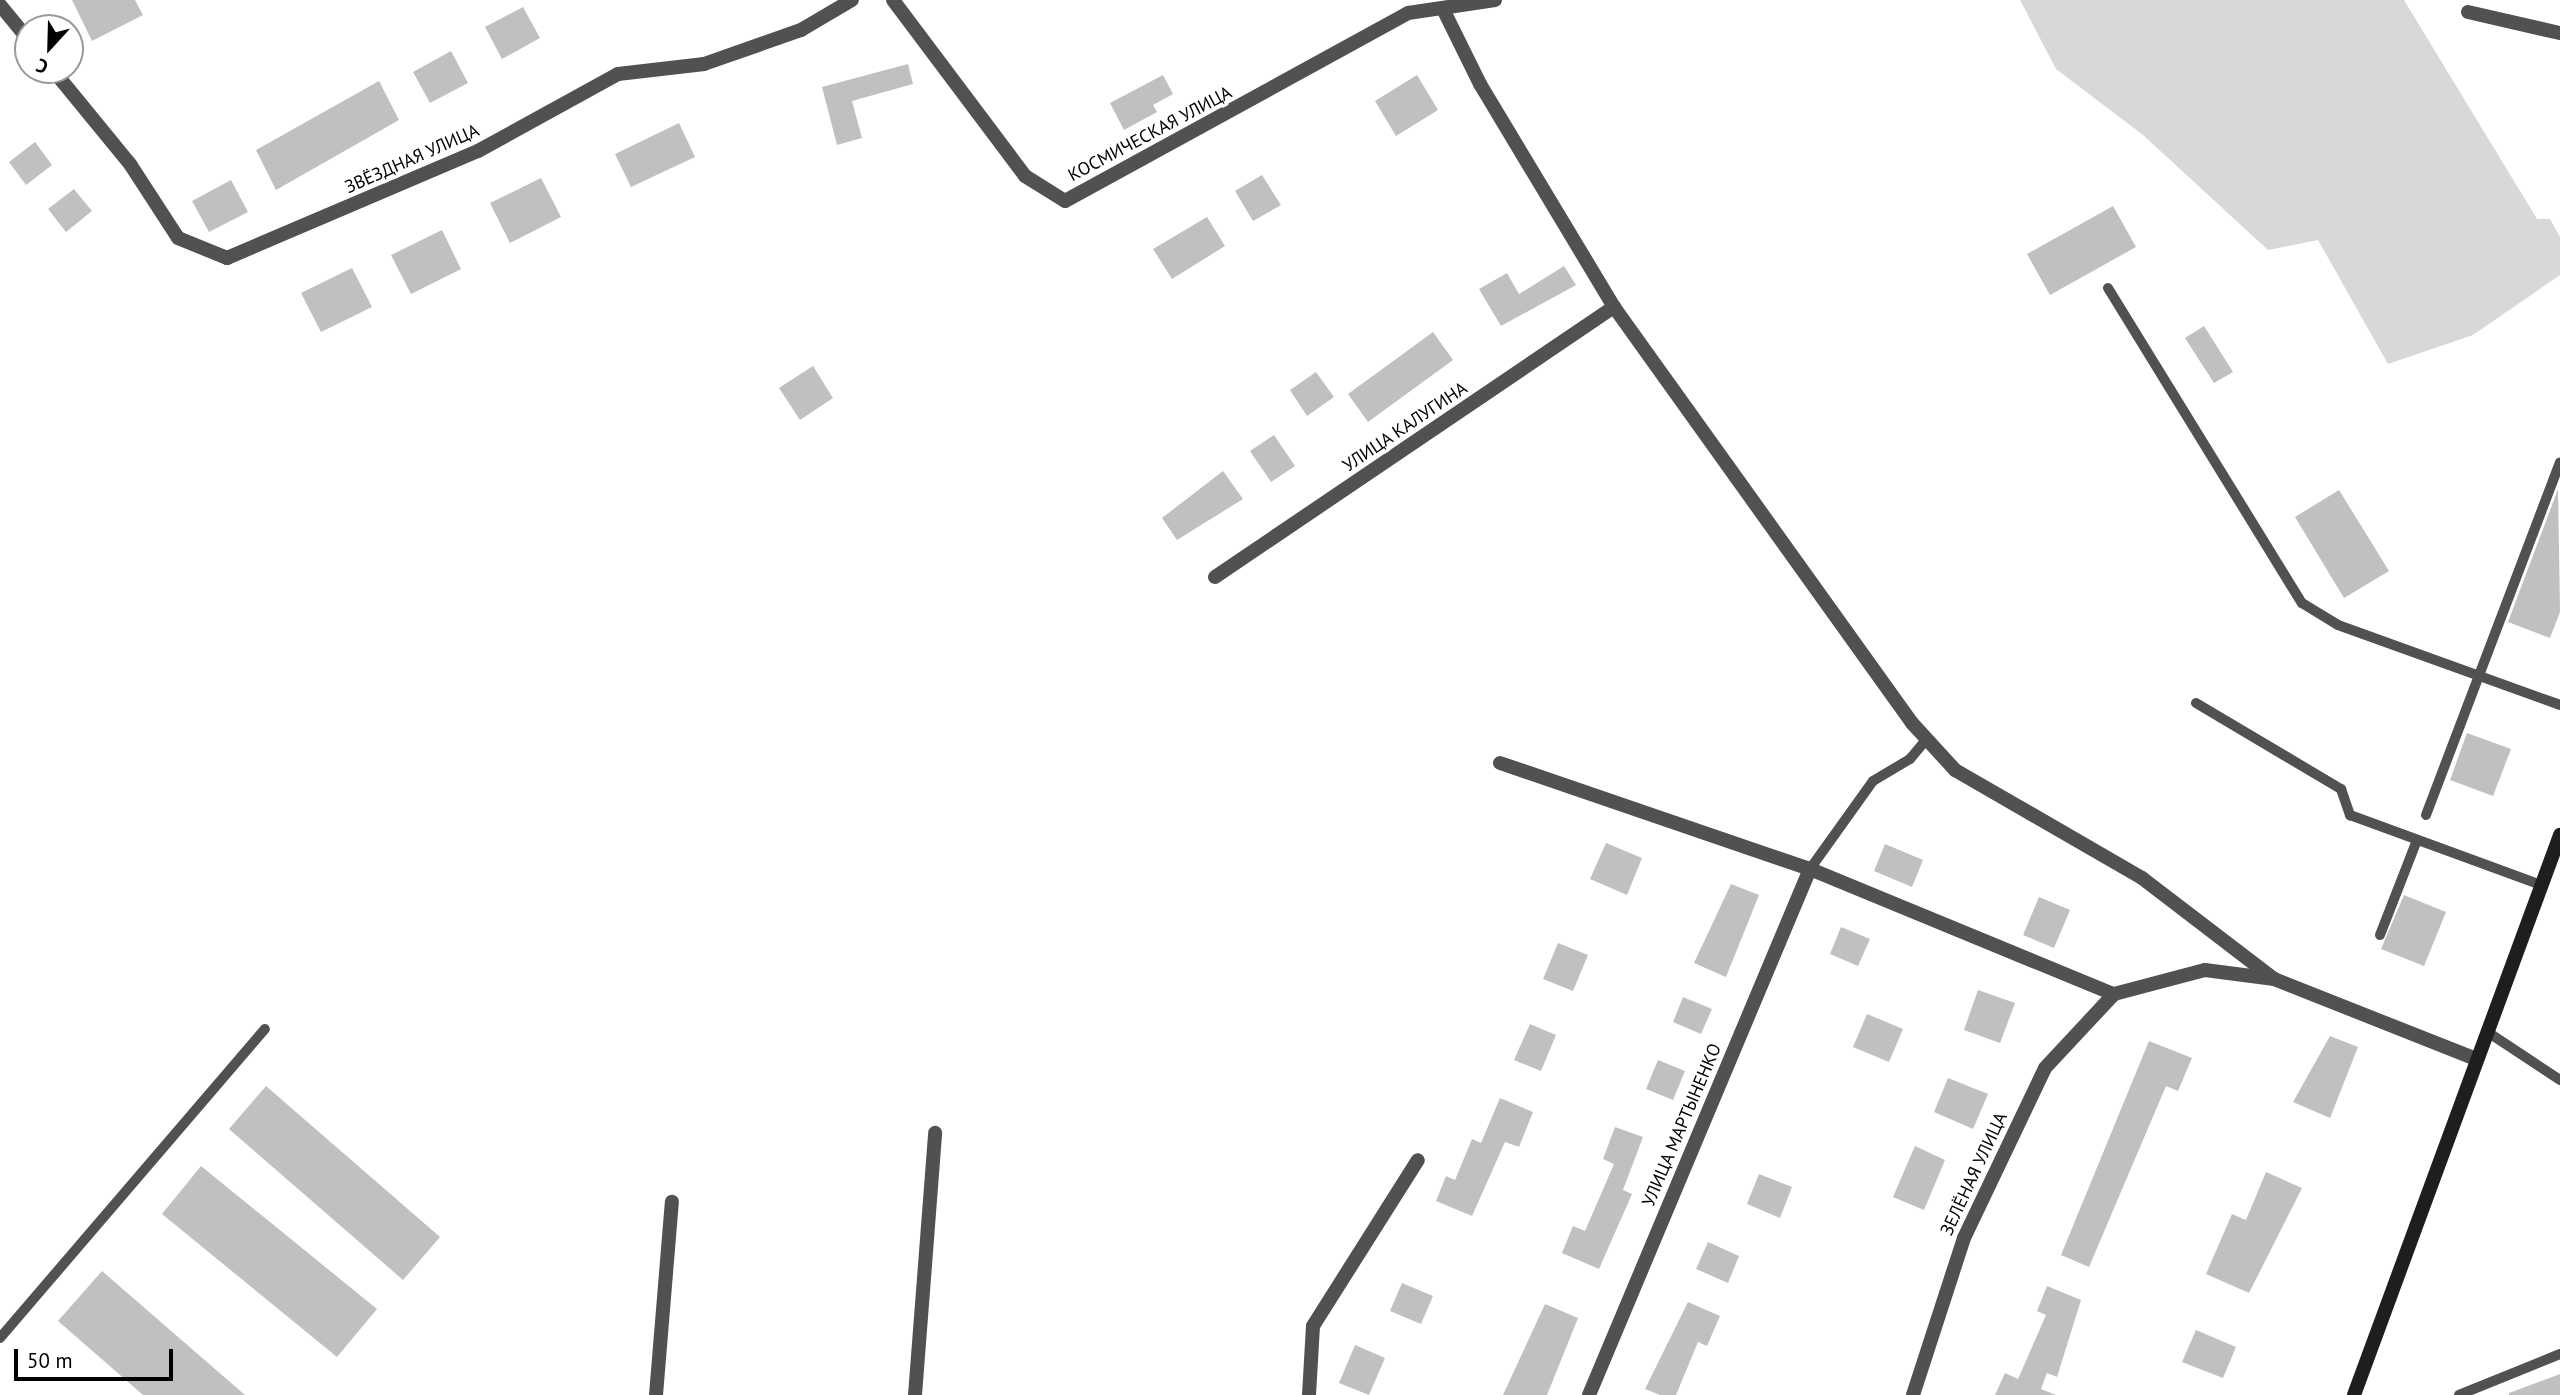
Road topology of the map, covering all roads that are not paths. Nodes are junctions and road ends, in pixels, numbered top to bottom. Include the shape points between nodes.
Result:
1 (852, 0) edge
2 (893, 0) edge
3 (1495, 0) edge
4 (0, 5) edge
5 (1443, 9) junction
6 (2468, 12) dead end
7 (14, 22) edge
8 (2560, 33) edge
9 (64, 84) edge
10 (2108, 288) dead end
11 (1614, 307) junction
12 (2560, 463) edge
13 (1215, 577) dead end
14 (2483, 677) junction
15 (2196, 703) dead end
16 (2560, 705) edge
17 (1927, 739) junction
18 (1500, 763) dead end
19 (2426, 815) dead end
20 (2560, 835) edge
21 (2417, 840) junction
22 (1810, 869) junction
23 (2541, 885) junction
24 (2379, 935) dead end
25 (2274, 979) junction
26 (2114, 994) junction
27 (265, 1029) dead end
28 (2486, 1031) junction
29 (2476, 1059) junction
30 (2560, 1080) edge
31 (935, 1133) dead end
32 (1418, 1160) dead end
33 (672, 1202) dead end
34 (0, 1338) edge
35 (2560, 1354) edge
36 (656, 1395) edge
37 (915, 1395) edge
38 (1310, 1395) edge
39 (1589, 1395) edge
40 (1913, 1395) edge
41 (2354, 1395) edge
42 (2459, 1395) edge

1 - 9 street, ЗВЁЗДНАЯ УЛИЦА via 801,30 704,64 618,74 478,152 227,258 178,238 130,164
2 - 5 street, КОСМИЧЕСКАЯ УЛИЦА via 1026,176 1065,201 1408,12
3 - 5 street, КОСМИЧЕСКАЯ УЛИЦА
4 - 7 street
5 - 11 street via 1480,84
6 - 8 street
10 - 14 lane via 2302,603 2337,625
11 - 13 street, УЛИЦА КАЛУГИНА
11 - 17 street
12 - 14 lane
14 - 16 lane
14 - 19 lane
15 - 21 lane via 2341,789 2350,815
17 - 22 lane via 1910,759 1873,781
17 - 25 street via 1955,771 2142,878
18 - 22 street
20 - 23 main road
21 - 23 lane
21 - 24 lane
22 - 26 street
22 - 39 street, УЛИЦА МАРТЫНЕНКО
23 - 28 main road
25 - 26 street via 2205,970
25 - 29 street
26 - 40 street, ЗЕЛЁНАЯ УЛИЦА via 2045,1068 1964,1238
27 - 34 lane
28 - 29 main road
28 - 30 lane
29 - 41 main road
31 - 37 street
32 - 38 street via 1313,1326
33 - 36 street
35 - 42 lane

